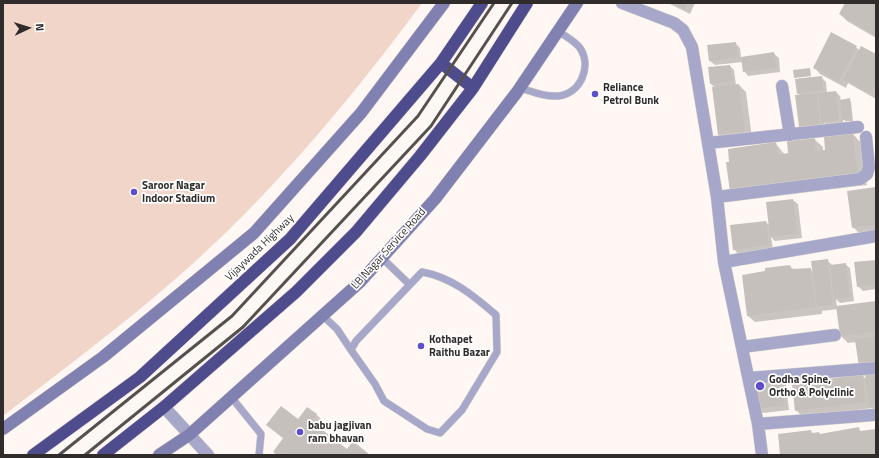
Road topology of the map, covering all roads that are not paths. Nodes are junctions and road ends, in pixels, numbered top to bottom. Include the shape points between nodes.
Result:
1 (444, 3) edge
2 (482, 3) edge
3 (527, 3) edge
4 (577, 3) edge
5 (622, 3) edge
6 (558, 31) junction
7 (441, 63) junction
8 (782, 86) dead end
9 (473, 88) junction
10 (520, 88) junction
11 (858, 127) dead end
12 (790, 135) junction
13 (866, 137) dead end
14 (708, 143) junction
15 (716, 197) junction
16 (876, 236) edge
17 (382, 258) junction
18 (724, 262) junction
19 (409, 284) junction
20 (323, 316) junction
21 (835, 335) dead end
22 (742, 347) junction
23 (351, 350) junction
24 (876, 368) edge
25 (749, 378) junction
26 (232, 398) junction
27 (164, 407) junction
28 (873, 415) dead end
29 (758, 424) junction
30 (3, 429) edge
31 (189, 435) junction
32 (33, 455) edge
33 (103, 455) edge
34 (159, 455) edge
35 (208, 455) edge
36 (259, 455) edge
37 (762, 455) edge

1 - 30 street via 361,113 254,233 103,357
2 - 7 highway, Vijaywada Highway
3 - 9 highway
4 - 6 street, LB Nagar Service Road
5 - 14 street via 674,23 683,30 692,47
6 - 10 street, LB Nagar Service Road
6 - 10 lane via 579,47 584,55 586,64 582,80 560,96 544,96
7 - 9 highway
7 - 32 highway, Vijaywada Highway via 290,239 140,377
8 - 12 street
9 - 27 highway via 356,232 296,292
10 - 17 street, LB Nagar Service Road via 435,199
11 - 12 street
12 - 14 street
13 - 15 street via 869,168 867,174 860,179
14 - 15 street
15 - 18 street
16 - 18 street
17 - 19 lane
17 - 20 street, LB Nagar Service Road
18 - 22 street
19 - 23 lane via 356,341
19 - 23 lane via 422,272 436,274 474,296 496,315 497,352 462,410 440,433 427,429 384,401
20 - 23 lane via 337,329
20 - 26 street, LB Nagar Service Road
21 - 22 street
22 - 25 street
24 - 25 street
25 - 29 street
26 - 31 street, LB Nagar Service Road
26 - 36 lane via 261,434
27 - 31 street
27 - 33 highway
28 - 29 street
29 - 37 street
31 - 34 street, LB Nagar Service Road
31 - 35 street

